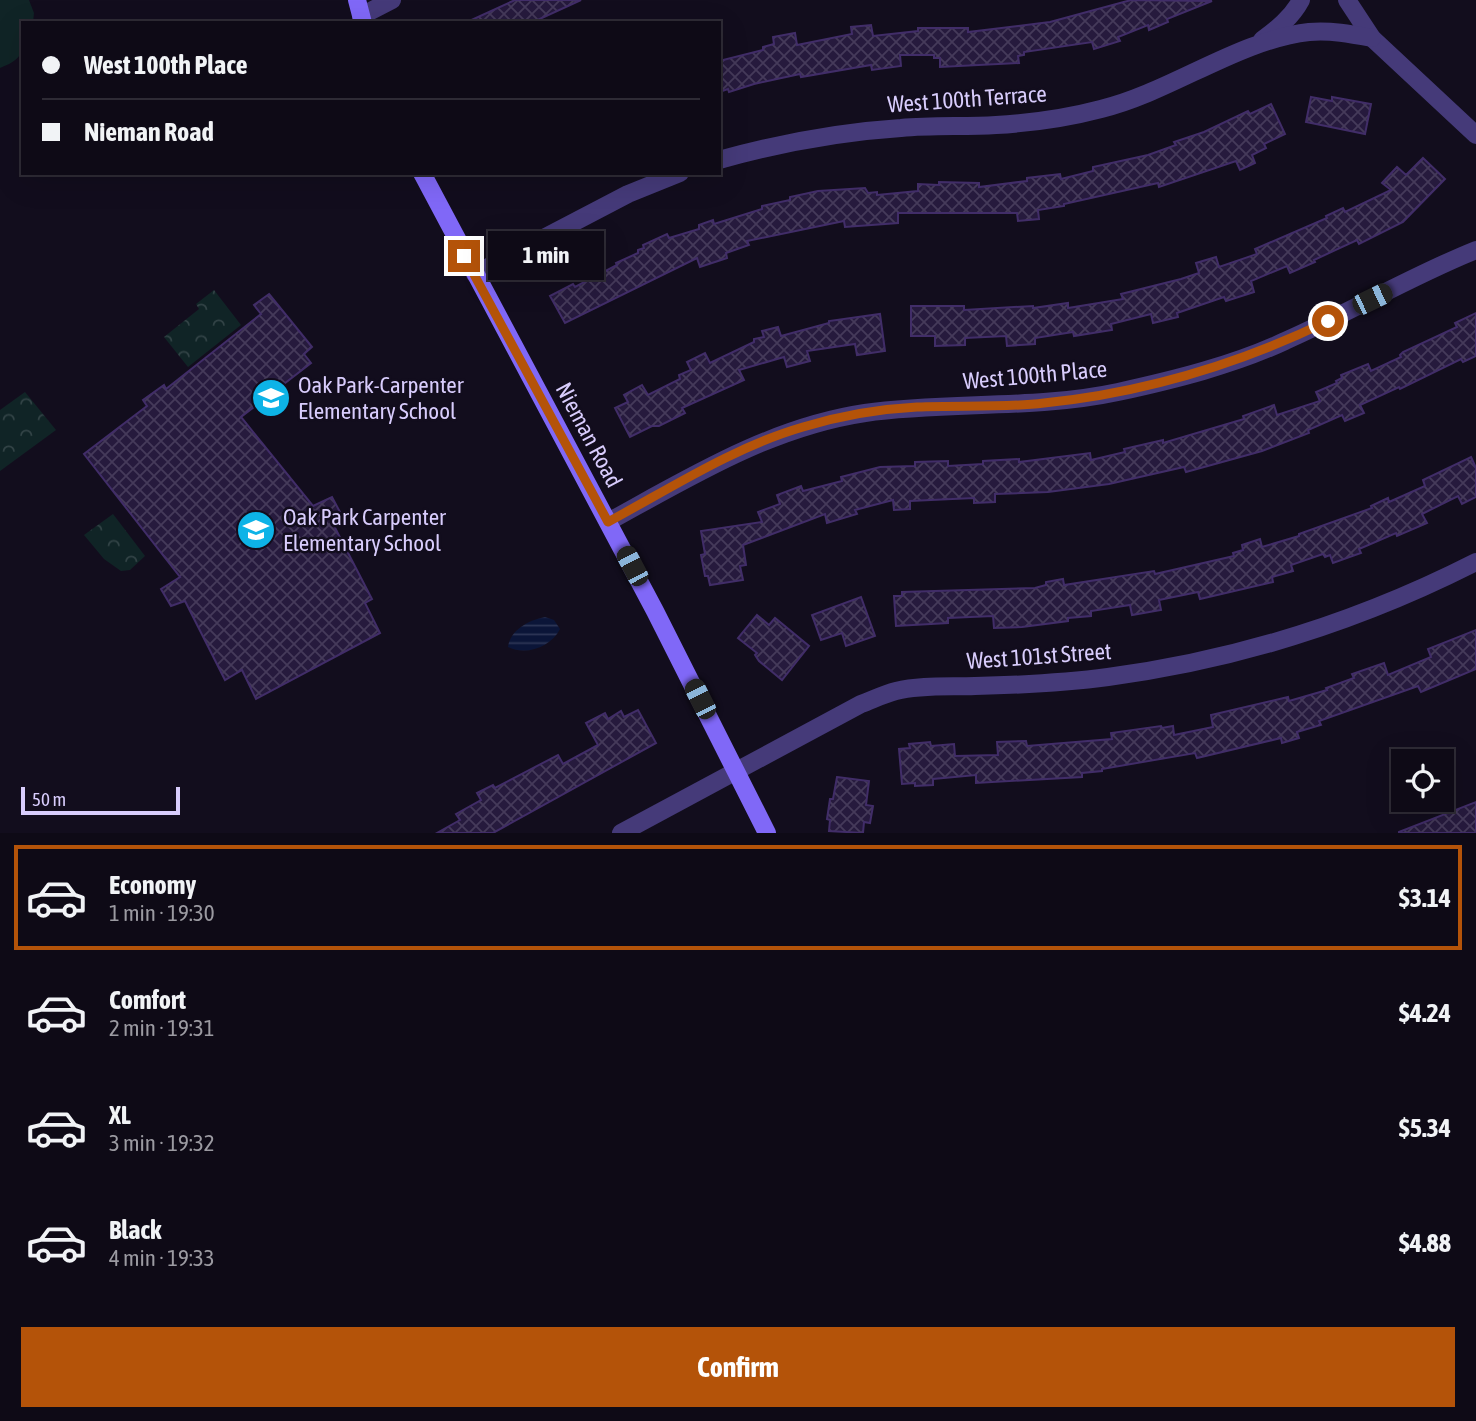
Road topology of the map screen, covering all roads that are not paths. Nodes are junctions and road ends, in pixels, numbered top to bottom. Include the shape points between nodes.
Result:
1 (392, 0) edge
2 (1301, 0) edge
3 (1347, 0) edge
4 (361, 13) edge
5 (1372, 38) junction
6 (1251, 48) junction
7 (1476, 135) edge
8 (721, 159) edge
9 (423, 175) edge
10 (675, 175) edge
11 (1476, 237) edge
12 (1469, 253) edge
13 (475, 274) junction
14 (608, 522) junction
15 (1476, 562) edge
16 (736, 771) junction
17 (621, 833) edge
18 (767, 833) edge

1 - 4 street
2 - 6 street, West 100th Terrace via 1278,29
3 - 5 street
5 - 6 street, West 100th Terrace via 1312,32
5 - 7 street
6 - 8 street, West 100th Terrace via 1100,110 998,125 835,134
9 - 13 street, Nieman Road
10 - 13 street via 628,194
11 - 12 street, West 100th Place
12 - 14 street, West 100th Place via 1283,343 1193,374 1116,393 1044,403 916,407 802,427 717,463
13 - 14 street, Nieman Road
14 - 16 street, Nieman Road
15 - 16 street, West 101st Street via 1364,613 1196,662 1107,678 895,692 861,704
16 - 17 street, West 101st Street
16 - 18 street, Nieman Road

